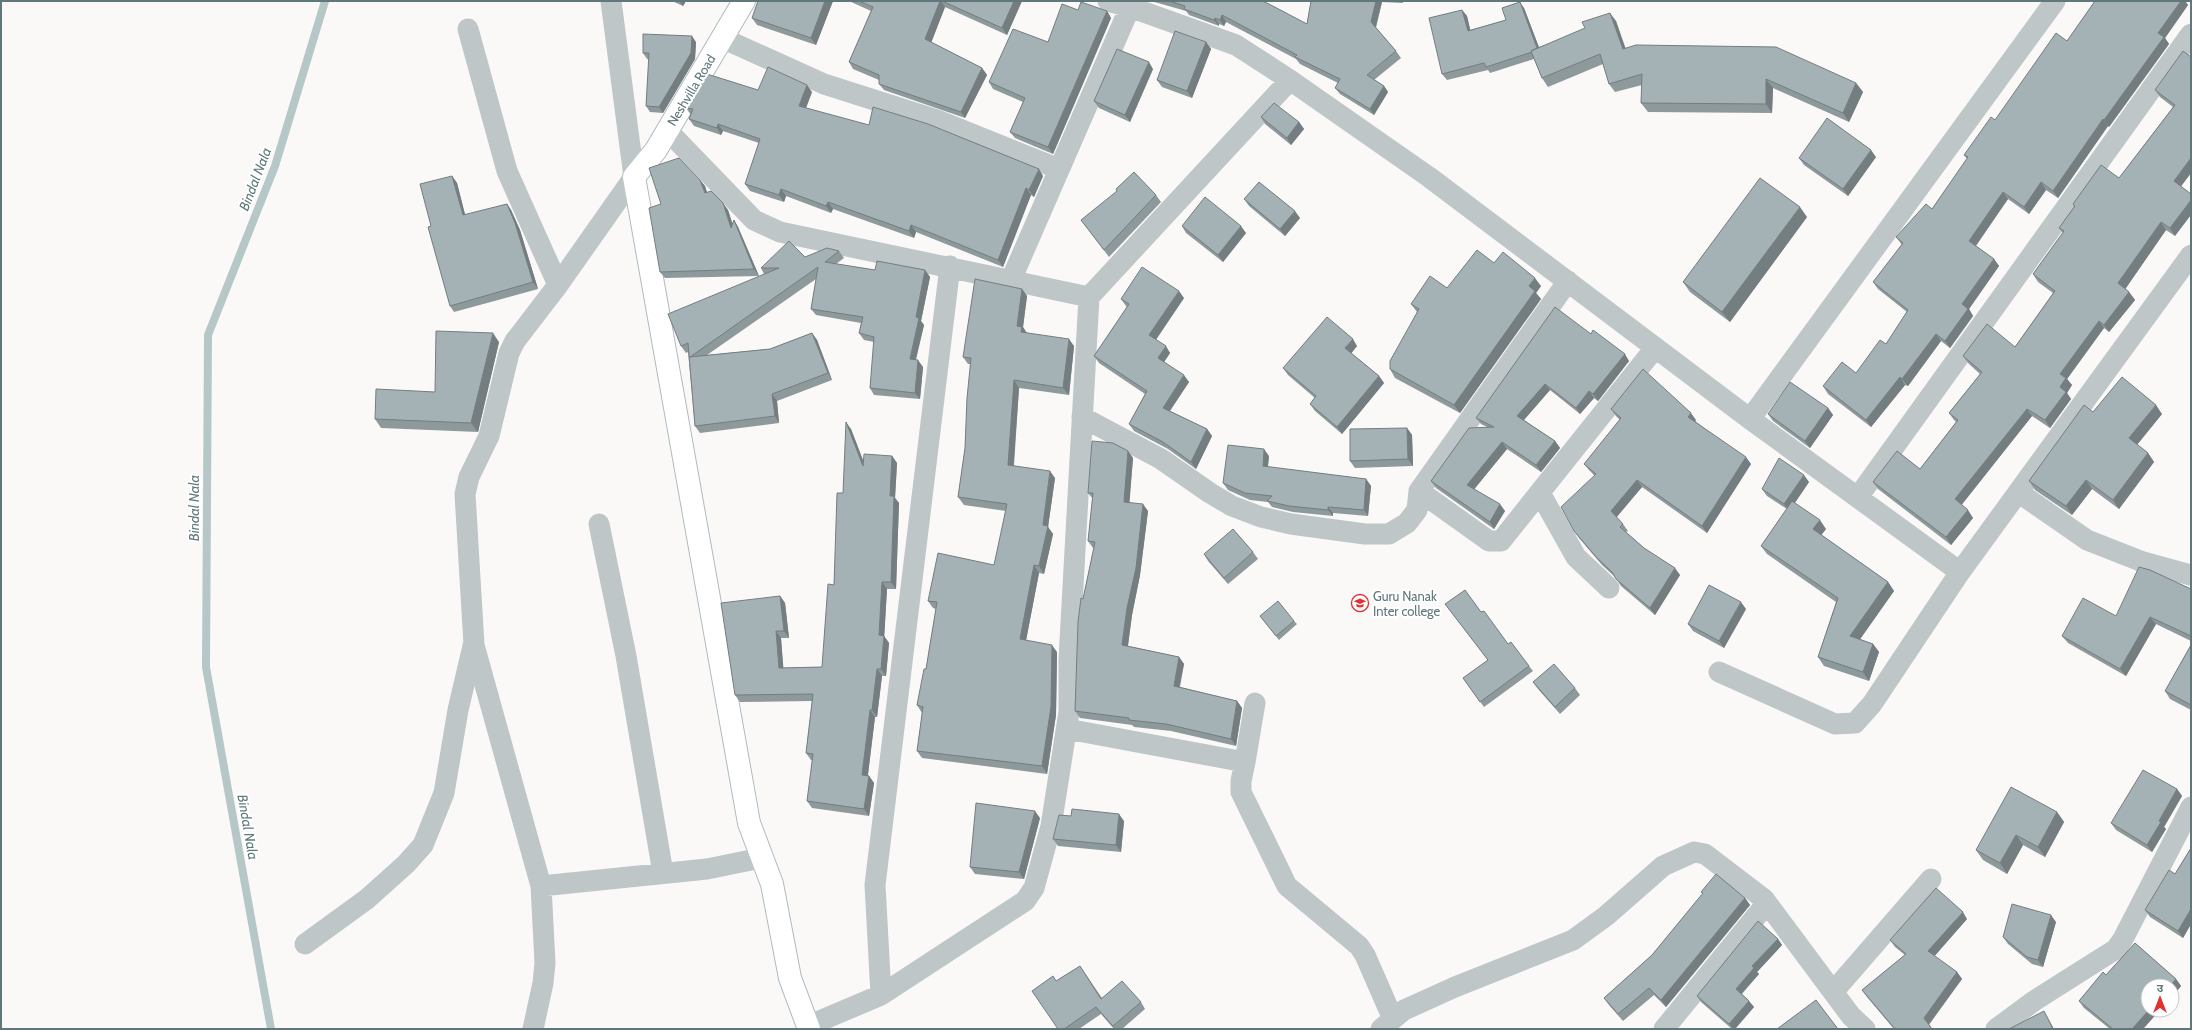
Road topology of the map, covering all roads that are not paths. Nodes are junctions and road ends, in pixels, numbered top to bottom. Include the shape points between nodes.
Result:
1 (611, 1) edge
2 (744, 1) edge
3 (1108, 1) edge
4 (2056, 1) edge
5 (1131, 4) edge
6 (468, 29) dead end
7 (2191, 34) edge
8 (722, 38) junction
9 (1290, 80) junction
10 (668, 130) junction
11 (1059, 169) junction
12 (634, 177) junction
13 (2191, 255) edge
14 (950, 266) junction
15 (1011, 280) junction
16 (1568, 281) junction
17 (558, 285) junction
18 (1089, 297) junction
19 (1655, 348) junction
20 (1082, 417) junction
21 (1750, 419) junction
22 (1419, 491) junction
23 (2018, 492) junction
24 (1540, 493) junction
25 (1858, 497) junction
26 (599, 524) dead end
27 (1960, 572) junction
28 (2191, 575) edge
29 (1609, 588) dead end
30 (474, 645) junction
31 (1719, 672) dead end
32 (1255, 703) dead end
33 (1067, 729) junction
34 (1246, 762) junction
35 (2191, 807) edge
36 (761, 858) junction
37 (664, 873) junction
38 (1931, 879) dead end
39 (541, 886) junction
40 (1767, 903) junction
41 (305, 944) dead end
42 (1833, 992) junction
43 (881, 995) junction
44 (1387, 1024) edge
45 (809, 1028) edge
46 (533, 1029) edge
47 (1664, 1029) edge
48 (1865, 1029) edge
49 (1996, 1029) edge

1 - 12 street
2 - 8 street, Neshvilla Road
3 - 5 street
4 - 21 street
5 - 9 street via 1236,45
5 - 11 street
6 - 17 street via 507,171
7 - 25 street
8 - 10 street, Neshvilla Road
8 - 11 street via 824,84 937,120
9 - 16 street via 1429,177
9 - 18 street
10 - 12 street, Neshvilla Road
10 - 14 street via 754,220 764,225 780,232
11 - 15 street
12 - 17 street
12 - 36 street via 749,823
13 - 23 street
14 - 15 street
14 - 43 street via 875,885
15 - 18 street
16 - 19 street
16 - 22 street
17 - 30 street via 515,340 509,353 489,436 469,477 465,494
18 - 20 street
19 - 21 street
19 - 24 street
20 - 22 street via 1161,459 1232,506 1276,520 1365,534 1389,534 1407,523 1416,510
20 - 33 street
21 - 25 street
22 - 24 street via 1489,541 1496,542 1501,542
23 - 27 street
23 - 28 street via 2087,540 2143,562
24 - 29 street via 1576,557
25 - 27 street
26 - 37 street via 626,656
27 - 31 street via 1872,704 1855,723 1835,724
30 - 39 street
30 - 41 street via 458,710 444,793 423,845 367,900
32 - 34 street
33 - 34 street
33 - 43 street via 1051,826 1030,895 1025,901
34 - 44 street via 1241,792 1280,873 1288,886 1358,946 1365,956
35 - 49 street via 2124,939 2116,949 2034,1001
36 - 37 street via 707,869
36 - 45 street via 772,884 790,978
37 - 39 street
38 - 42 street
39 - 46 street via 545,963
40 - 42 street
40 - 44 street via 1705,854 1694,852 1663,866 1606,916 1573,940 1404,1010
40 - 47 street
42 - 48 street via 1851,1016
43 - 45 street

